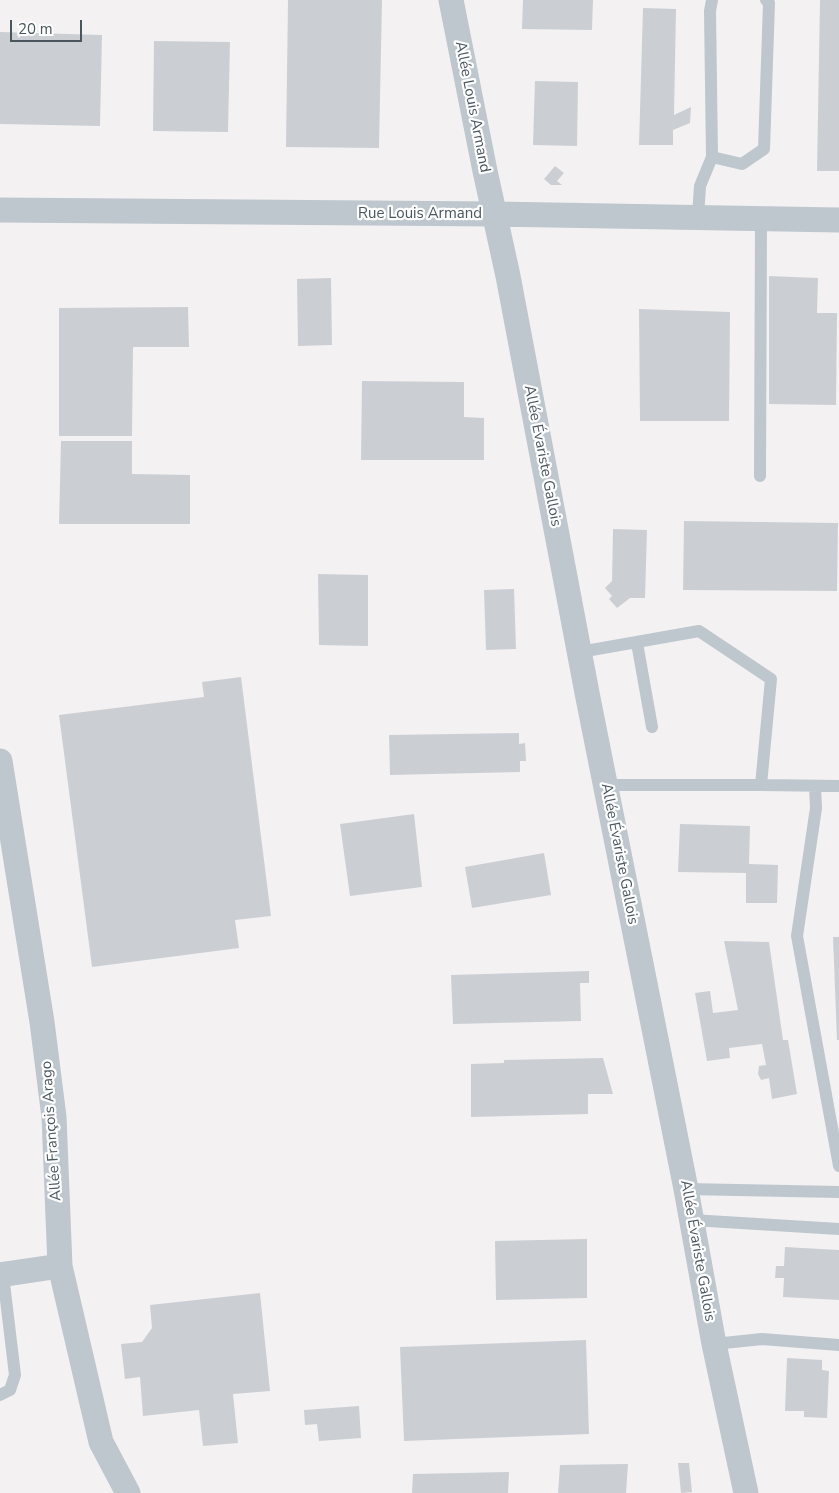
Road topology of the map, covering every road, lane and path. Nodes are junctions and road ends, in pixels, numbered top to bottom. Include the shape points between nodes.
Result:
1 (451, 0) edge
2 (712, 0) edge
3 (766, 0) edge
4 (712, 157) junction
5 (0, 210) edge
6 (494, 214) junction
7 (698, 217) junction
8 (760, 219) junction
9 (839, 220) edge
10 (760, 476) dead end
11 (637, 643) junction
12 (580, 652) junction
13 (652, 727) dead end
14 (0, 761) edge
15 (606, 785) junction
16 (761, 785) junction
17 (815, 786) junction
18 (839, 786) edge
19 (839, 1166) edge
20 (686, 1189) junction
21 (839, 1192) edge
22 (692, 1220) junction
23 (839, 1229) edge
24 (60, 1266) junction
25 (1, 1275) edge
26 (714, 1344) junction
27 (839, 1345) edge
28 (0, 1395) edge
29 (128, 1493) edge
30 (746, 1493) edge

1 - 6 street, Allée Louis Armand
2 - 4 lane
3 - 4 lane via 769,2 764,149 742,164
4 - 7 lane via 700,186
5 - 6 street, Rue Louis Armand
6 - 7 street, Rue Louis Armand
6 - 12 street, Allée Évariste Gallois
7 - 8 street, Rue Louis Armand
8 - 9 street, Rue Louis Armand
8 - 10 lane
11 - 12 lane
11 - 13 lane
11 - 16 lane via 699,632 771,679
12 - 15 street, Allée Évariste Gallois
14 - 24 street, Allée François Arago via 50,1088
15 - 16 lane
15 - 20 street, Allée Évariste Gallois
16 - 17 lane
17 - 18 lane
17 - 19 lane via 816,808 797,936
20 - 21 lane
20 - 22 street, Allée Évariste Gallois
22 - 23 lane
22 - 26 street, Allée Évariste Gallois
24 - 25 street
24 - 29 street, Allée François Arago via 101,1442
25 - 28 lane via 15,1375 10,1390
26 - 27 lane via 762,1339
26 - 30 street, Allée Évariste Gallois

